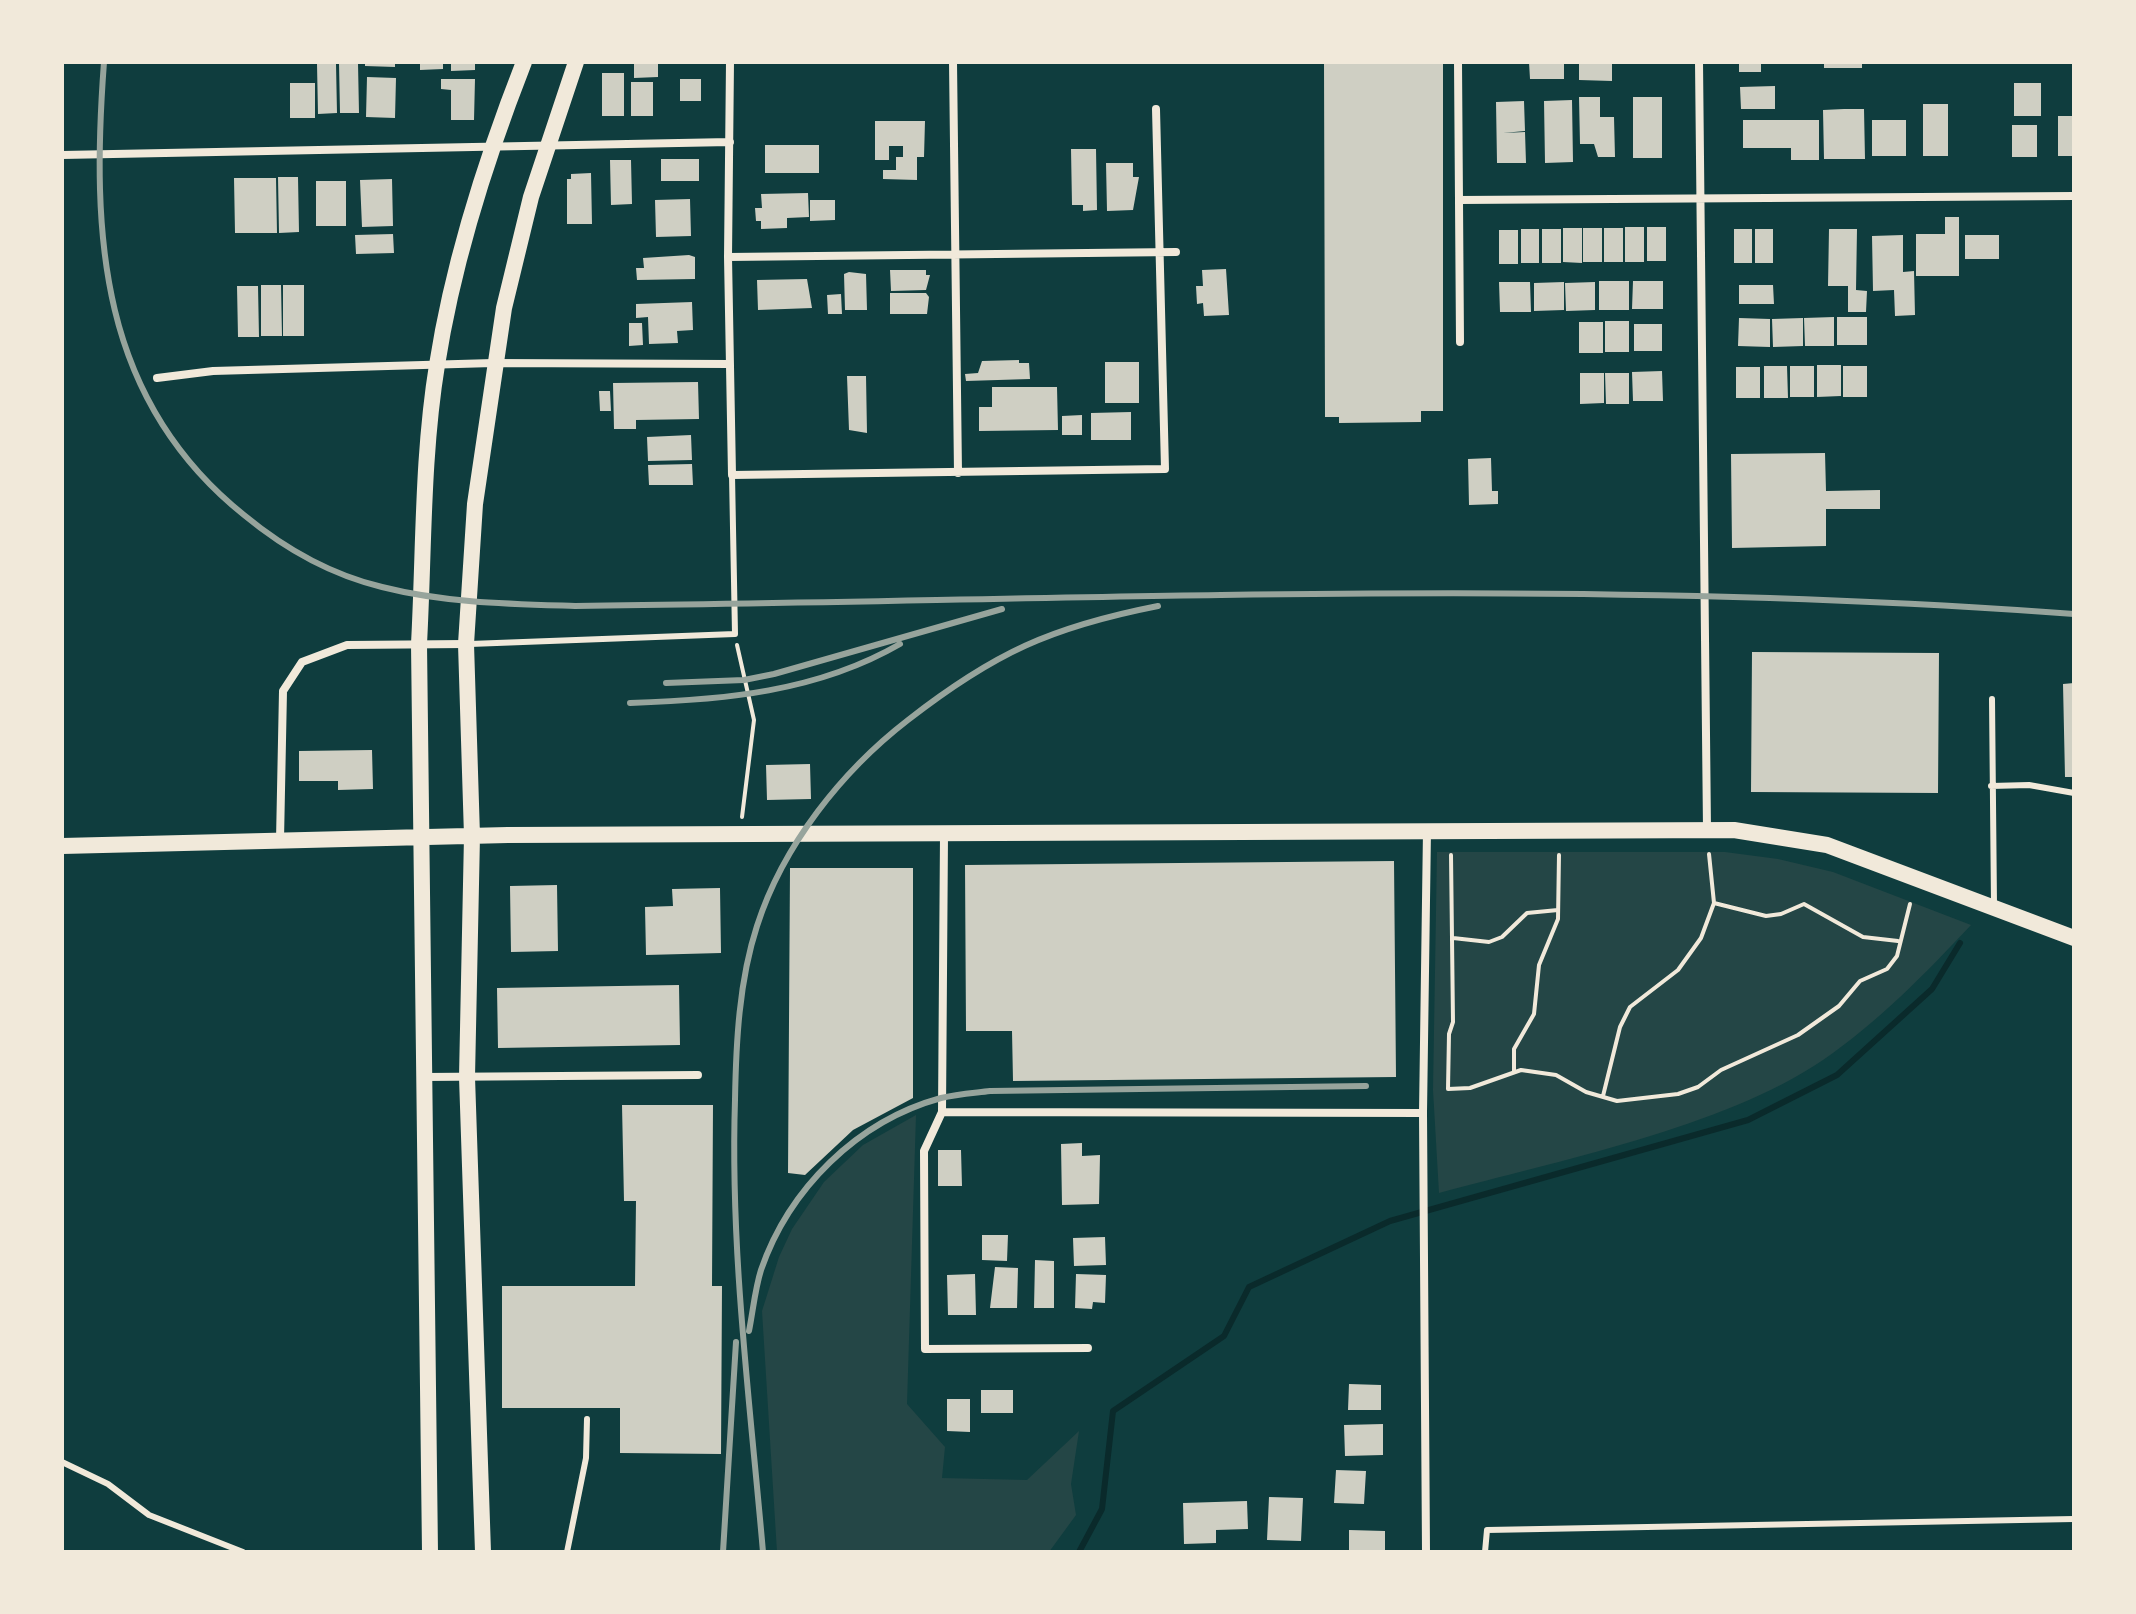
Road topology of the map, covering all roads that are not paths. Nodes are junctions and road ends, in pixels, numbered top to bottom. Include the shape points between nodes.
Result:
1 (524, 62) edge
2 (576, 62) edge
3 (730, 62) edge
4 (953, 62) edge
5 (1458, 62) edge
6 (1699, 62) edge
7 (1156, 109) dead end
8 (730, 142) junction
9 (547, 145) junction
10 (491, 146) junction
11 (62, 155) edge
12 (2074, 196) edge
13 (1699, 198) junction
14 (1459, 200) junction
15 (1160, 252) junction
16 (1176, 252) dead end
17 (955, 253) junction
18 (728, 257) junction
19 (1460, 342) dead end
20 (493, 363) junction
21 (729, 364) junction
22 (436, 365) junction
23 (157, 378) dead end
24 (958, 473) junction
25 (732, 475) junction
26 (419, 644) junction
27 (466, 644) junction
28 (1992, 699) dead end
29 (1991, 786) junction
30 (2074, 793) edge
31 (1707, 829) junction
32 (1427, 830) junction
33 (944, 835) junction
34 (472, 836) junction
35 (421, 837) junction
36 (280, 840) junction
37 (62, 846) edge
38 (1994, 905) junction
39 (2074, 938) edge
40 (698, 1075) dead end
41 (422, 1077) junction
42 (467, 1077) junction
43 (942, 1112) junction
44 (1423, 1113) junction
45 (1088, 1348) dead end
46 (587, 1419) dead end
47 (62, 1462) edge
48 (2074, 1519) edge
49 (243, 1552) edge
50 (430, 1552) edge
51 (483, 1552) edge
52 (567, 1552) edge
53 (1426, 1552) edge
54 (1485, 1552) edge

1 - 10 main road
2 - 9 main road
3 - 8 street
4 - 17 street
5 - 14 street
6 - 13 street
7 - 15 street
8 - 9 street
8 - 18 street
9 - 10 street
9 - 20 main road
10 - 11 street
10 - 22 main road
12 - 13 street
13 - 14 street
13 - 31 street
14 - 19 street
15 - 16 street
15 - 17 street
15 - 24 street via 1165,469
17 - 18 street
17 - 24 street
18 - 21 street
20 - 21 street
20 - 22 street
20 - 27 main road via 475,504
21 - 25 street
22 - 23 street via 213,371
22 - 26 main road
24 - 25 street
25 - 27 lane via 735,634
26 - 27 street
26 - 35 main road
26 - 36 street via 347,645 312,657 291,675 283,691
27 - 34 main road
28 - 29 lane
29 - 30 lane via 2029,785
29 - 38 lane
31 - 32 main road
31 - 38 main road via 1827,845
32 - 33 main road
32 - 44 street
33 - 34 main road
33 - 43 street
34 - 35 main road
34 - 42 main road
35 - 36 main road
35 - 41 main road
36 - 37 main road
38 - 39 main road
40 - 42 street
41 - 42 street
41 - 50 main road
42 - 51 main road
43 - 44 street
43 - 45 street via 924,1151 925,1349
44 - 53 street
46 - 52 lane via 586,1458
47 - 49 lane via 108,1484 149,1515
48 - 54 lane via 1487,1530

